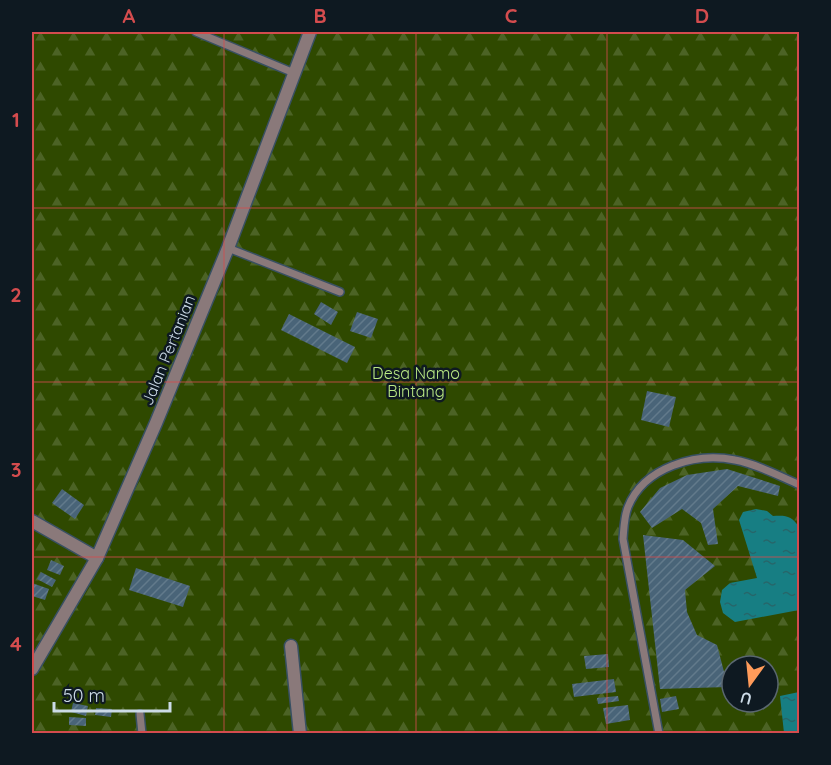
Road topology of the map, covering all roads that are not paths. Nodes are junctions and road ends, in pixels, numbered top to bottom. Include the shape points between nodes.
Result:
1 (196, 32) edge
2 (310, 32) edge
3 (294, 73) junction
4 (228, 248) junction
5 (340, 292) dead end
6 (800, 485) edge
7 (32, 521) edge
8 (97, 558) junction
9 (291, 646) dead end
10 (32, 669) edge
11 (140, 714) dead end
12 (142, 734) edge
13 (300, 734) edge
14 (660, 734) edge

1 - 3 lane
2 - 3 street, Jalan Pertanian
3 - 4 street, Jalan Pertanian
4 - 5 lane
4 - 8 street, Jalan Pertanian
6 - 14 lane via 743,462 703,458 663,470 634,496 626,514 623,539
7 - 8 street
8 - 10 street, Jalan Pertanian
9 - 13 street
11 - 12 lane

